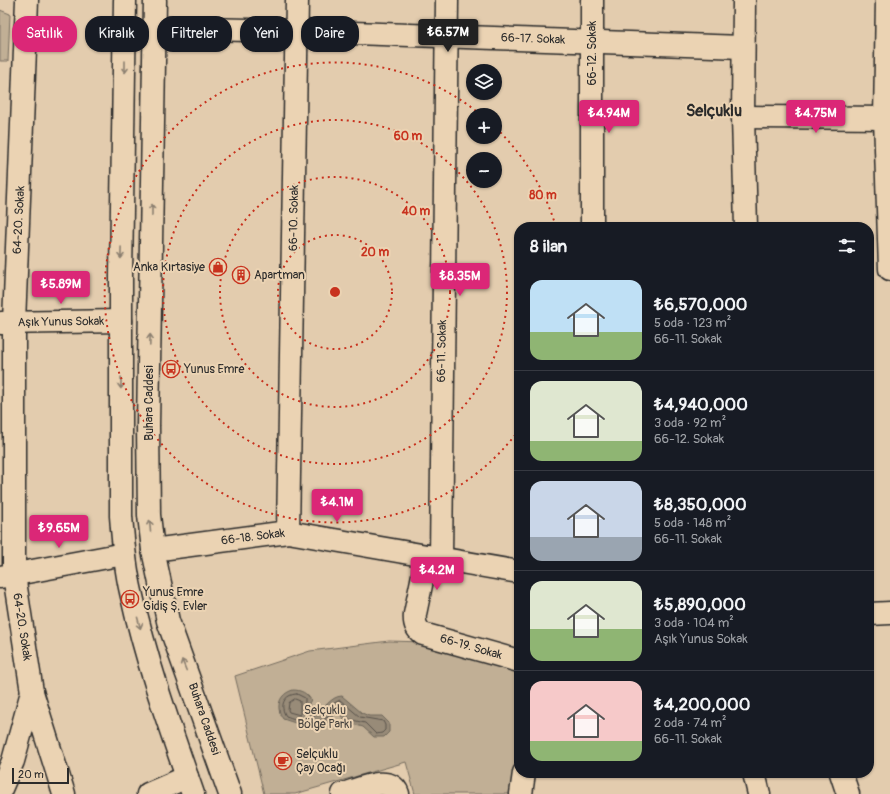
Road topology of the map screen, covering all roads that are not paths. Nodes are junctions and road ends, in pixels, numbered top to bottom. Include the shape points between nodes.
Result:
1 (27, 0) edge
2 (125, 0) edge
3 (155, 0) edge
4 (297, 0) edge
5 (448, 0) edge
6 (592, 0) edge
7 (744, 0) edge
8 (887, 0) edge
9 (155, 28) junction
10 (297, 31) junction
11 (447, 36) junction
12 (592, 42) junction
13 (742, 47) junction
14 (743, 117) junction
15 (887, 118) edge
16 (592, 222) edge
17 (746, 222) edge
18 (890, 269) edge
19 (121, 321) junction
20 (7, 322) edge
21 (288, 532) junction
22 (153, 550) junction
23 (124, 554) junction
24 (434, 557) junction
25 (514, 571) edge
26 (7, 576) edge
27 (890, 612) edge
28 (874, 614) edge
29 (423, 634) joint
30 (514, 660) edge
31 (32, 692) junction
32 (523, 778) edge
33 (755, 778) edge
34 (843, 778) edge
35 (190, 786) edge
36 (0, 791) edge
37 (64, 794) edge
38 (148, 794) edge
39 (230, 794) edge
40 (343, 794) edge
41 (398, 794) edge
42 (521, 794) edge
43 (759, 794) edge
44 (848, 794) edge

1 - 20 street, 64-20. Sokak
2 -> 19 street
3 - 9 street, Buhara Caddesi
4 - 10 street, 66-10. Sokak
5 - 11 street, 66-11. Sokak
6 - 12 street, 66-12. Sokak
7 - 13 street
8 - 15 street
9 - 10 street, 66-17. Sokak
22 -> 9 street, Buhara Caddesi via 149,514 148,426
10 - 11 street, 66-17. Sokak
10 - 21 street, 66-10. Sokak
11 - 12 street, 66-17. Sokak
11 - 24 street, 66-11. Sokak via 441,434
12 - 13 street, 66-17. Sokak
12 - 16 street, 66-12. Sokak
13 - 14 street
14 - 15 street
14 - 17 street
15 - 18 street
19 - 20 street, Aşık Yunus Sokak
19 -> 23 street via 120,479
20 - 26 street, 64-20. Sokak
21 - 22 street, 66-18. Sokak
21 - 24 street, 66-18. Sokak
39 -> 22 street, Buhara Caddesi via 168,621
23 - 26 street
23 -> 35 street via 131,592 164,710
24 - 25 street, 66-18. Sokak
24 - 29 street, 66-11. Sokak via 414,620
26 - 31 street, 64-20. Sokak
27 - 28 street
29 - 30 street, 66-19. Sokak
31 - 36 street via 13,761
31 - 37 street, 64-20. Sokak
32 - 42 street
33 - 43 street
34 - 44 street
35 - 38 street
40 - 41 street via 384,783 394,787

